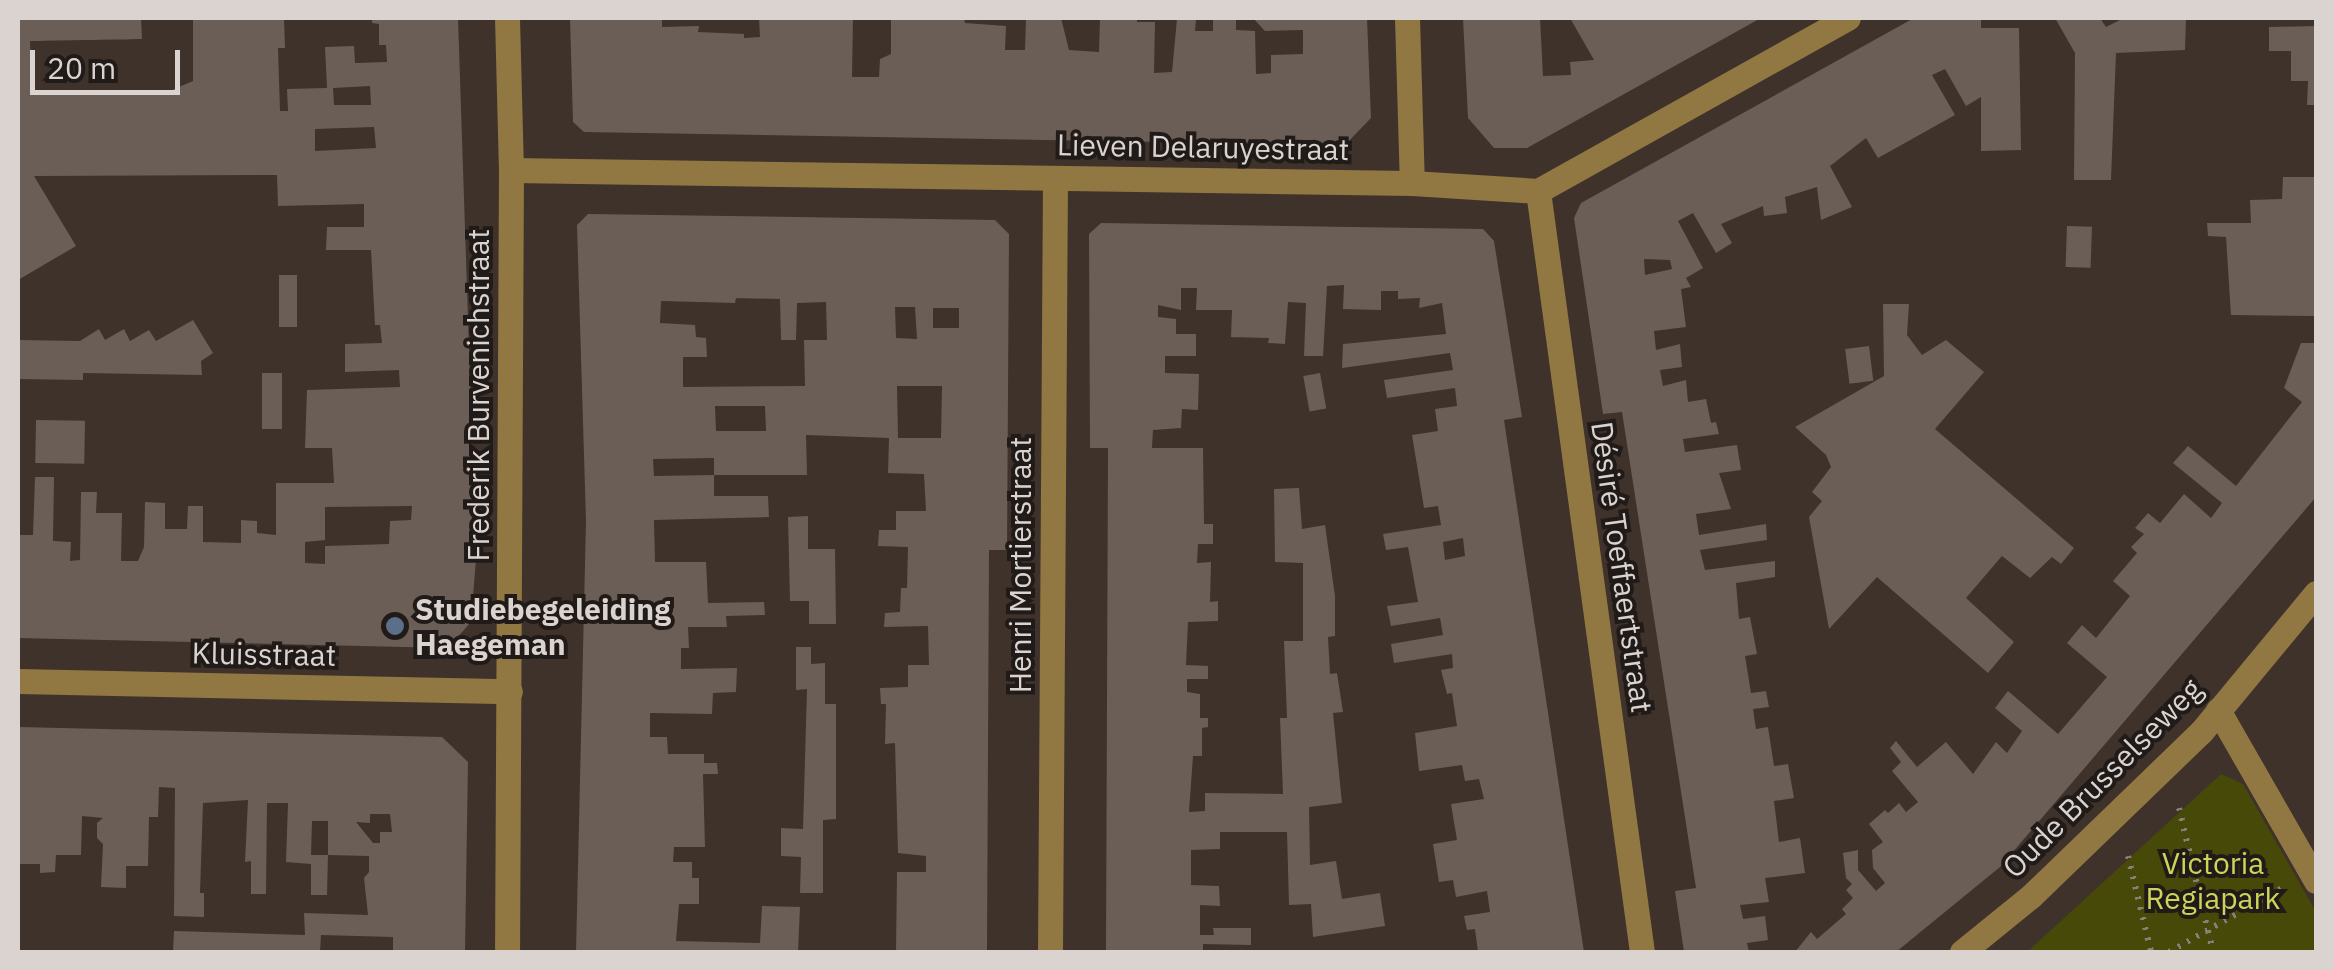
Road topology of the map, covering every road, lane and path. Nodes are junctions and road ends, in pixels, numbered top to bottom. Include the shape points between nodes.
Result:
1 (507, 18) edge
2 (1407, 18) edge
3 (1848, 18) edge
4 (511, 170) junction
5 (1055, 178) junction
6 (1412, 183) junction
7 (1538, 190) junction
8 (2316, 593) edge
9 (18, 681) edge
10 (510, 691) junction
11 (2218, 710) junction
12 (2168, 764) junction
13 (2118, 812) junction
14 (2314, 876) edge
15 (2208, 930) junction
16 (508, 952) edge
17 (1050, 952) edge
18 (1642, 952) edge
19 (1962, 952) edge
20 (2150, 952) edge
21 (2169, 952) edge
22 (2213, 952) edge

1 - 4 street, Frederik Burvenichstraat
2 - 6 street
3 - 7 street
4 - 5 street, Lieven Delaruyestraat
4 - 10 street, Frederik Burvenichstraat
5 - 6 street, Lieven Delaruyestraat
5 - 17 street, Henri Mortierstraat
6 - 7 street, Lieven Delaruyestraat
7 - 18 street, Désiré Toeffaertstraat
8 - 11 street, Oude Brusselseweg
9 - 10 street, Kluisstraat
10 - 16 street, Frederik Burvenichstraat
11 - 12 street, Oude Brusselseweg
11 - 14 street
12 - 13 street, Oude Brusselseweg
12 - 15 path
13 - 19 street, Oude Brusselseweg
13 - 20 path
14 - 15 path
15 - 21 path
15 - 22 path

